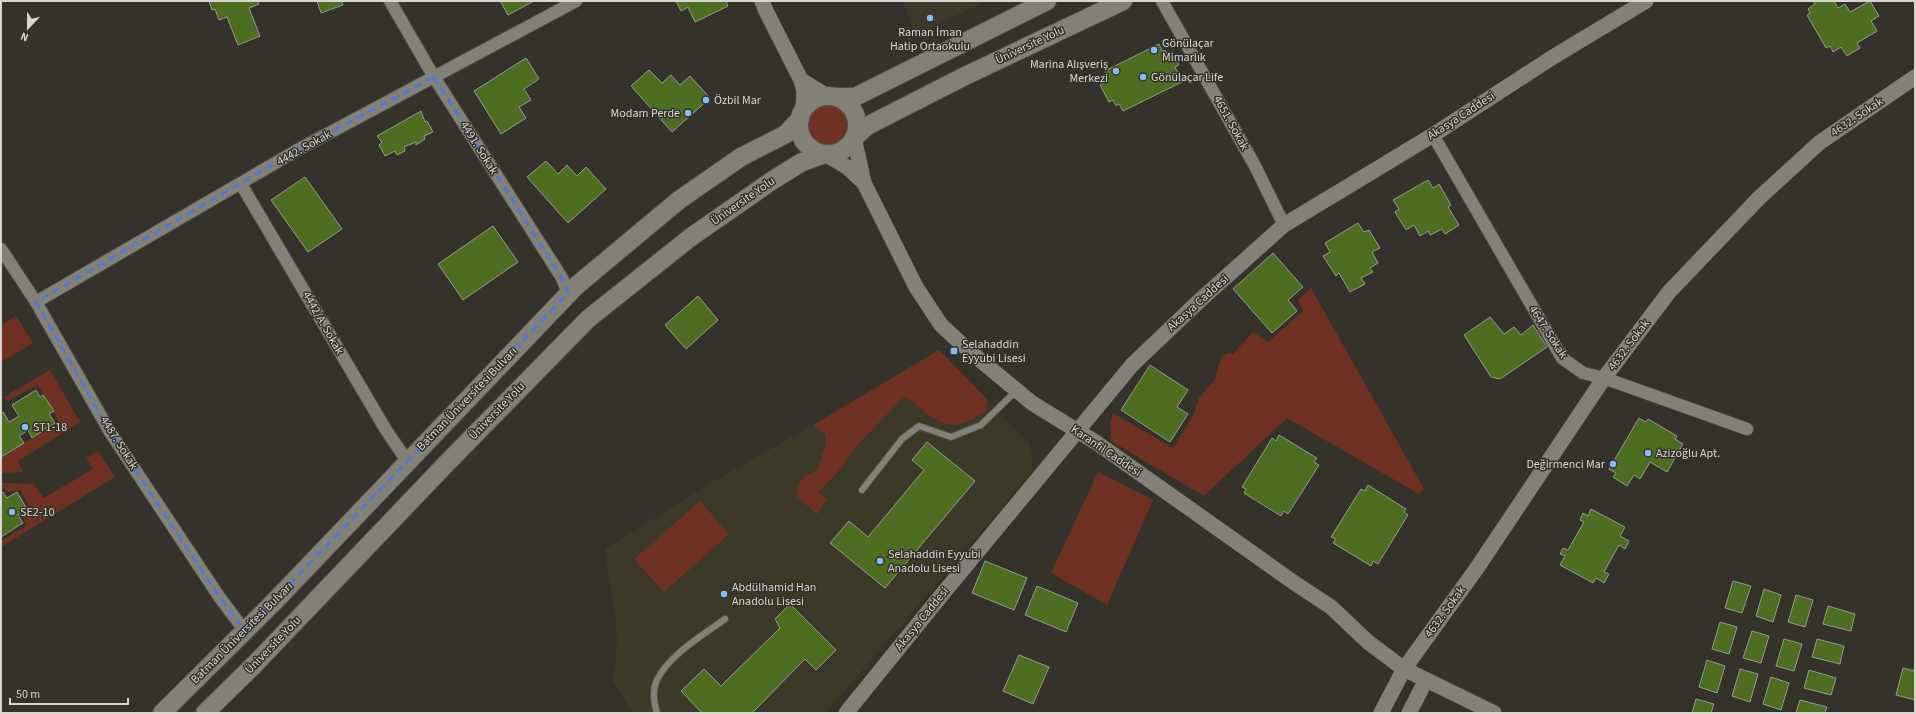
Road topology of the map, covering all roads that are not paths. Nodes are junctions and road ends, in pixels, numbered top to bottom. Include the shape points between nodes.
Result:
1 (390, 1) edge
2 (576, 1) edge
3 (762, 1) edge
4 (1047, 1) edge
5 (1123, 1) edge
6 (1162, 1) edge
7 (1646, 1) edge
8 (434, 77) junction
9 (1915, 78) edge
10 (801, 80) junction
11 (832, 97) junction
12 (801, 115) junction
13 (1433, 135) junction
14 (854, 138) junction
15 (825, 154) junction
16 (864, 183) junction
17 (241, 184) junction
18 (1284, 225) junction
19 (1, 249) edge
20 (568, 293) junction
21 (36, 302) junction
22 (1604, 378) junction
23 (1017, 390) junction
24 (1747, 429) dead end
25 (1077, 430) junction
26 (407, 461) junction
27 (862, 490) dead end
28 (725, 618) dead end
29 (245, 631) junction
30 (1404, 669) junction
31 (1426, 680) junction
32 (162, 713) edge
33 (205, 713) edge
34 (657, 713) edge
35 (846, 713) edge
36 (1381, 713) edge
37 (1409, 713) edge
38 (1494, 713) edge

1 - 8 street, 4491. Sokak
2 - 8 street, 4442. Sokak
3 - 10 street
4 - 11 main road via 855,97
5 - 14 main road, Üniversite Yolu via 958,79 867,126
6 - 18 street, 4651. Sokak via 1255,166
7 - 13 street, Akasya Caddesi via 1553,57
8 - 17 street, 4442. Sokak
8 - 20 street, 4491. Sokak via 562,278
9 - 22 street, 4632. Sokak via 1819,143 1759,198 1669,292
10 - 11 street
10 - 12 street via 804,92
11 - 12 main road via 813,100
11 - 14 main road via 846,102 852,109 857,127
12 - 15 main road via 799,129 802,138 808,146
12 - 20 main road, Batman Üniversitesi Bulvarı via 786,134 741,157 679,200
13 - 18 street, Akasya Caddesi
13 - 22 street, 4647. Sokak via 1562,358 1583,373
14 - 15 main road via 843,150
14 - 16 street
15 - 16 street via 847,167
15 - 33 main road, Üniversite Yolu via 802,162 691,237 588,319
16 - 23 street, Karanfil Caddesi via 916,287 941,325
17 - 21 street, 4442. Sokak
17 - 26 street, 4442/A. Sokak via 386,430
18 - 25 street, Akasya Caddesi via 1132,365
19 - 21 street, 4487. Sokak
20 - 26 main road, Batman Üniversitesi Bulvarı
21 - 29 street, 4487. Sokak via 110,432 220,598
22 - 24 street, 4647. Sokak
22 - 30 street, 4632. Sokak via 1477,568
23 - 25 street, Karanfil Caddesi via 1032,403
23 - 27 lane via 981,425 951,437 919,426 902,439
25 - 30 street, Karanfil Caddesi via 1331,607 1368,642
25 - 35 street, Akasya Caddesi
26 - 29 main road, Batman Üniversitesi Bulvarı
28 - 34 lane via 668,662 656,681 653,702
29 - 32 main road, Batman Üniversitesi Bulvarı
30 - 31 street, Karanfil Caddesi
30 - 36 street, 4632. Sokak
31 - 37 street
31 - 38 street, Karanfil Caddesi

